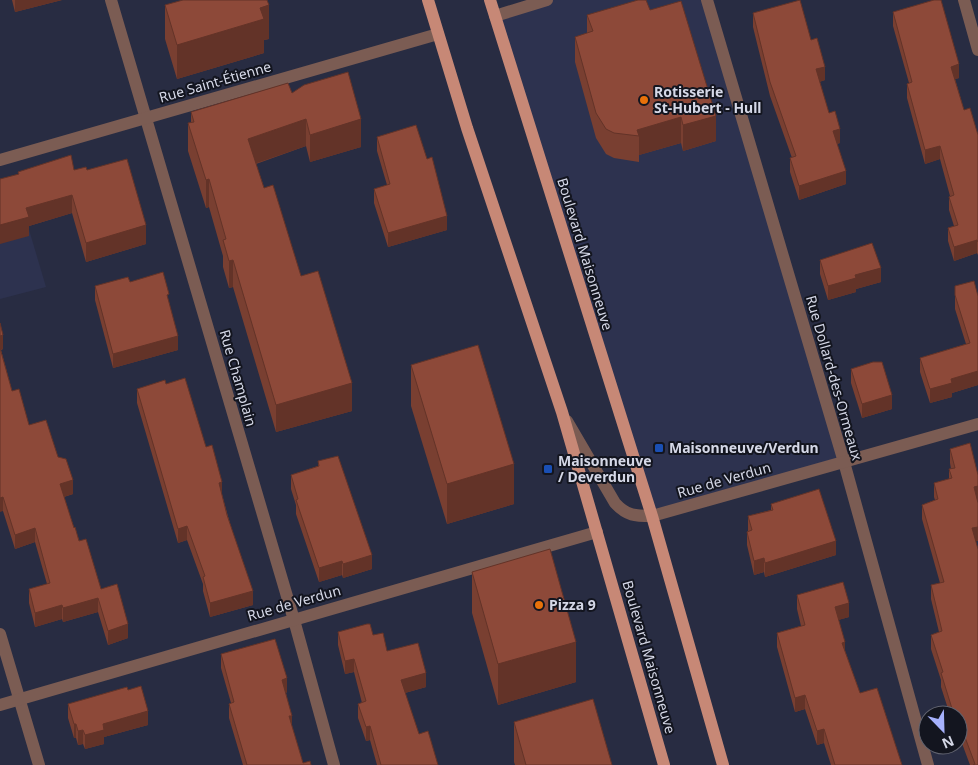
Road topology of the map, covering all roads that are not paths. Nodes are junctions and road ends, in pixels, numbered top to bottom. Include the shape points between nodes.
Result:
1 (111, 0) edge
2 (428, 0) edge
3 (490, 0) edge
4 (547, 0) edge
5 (708, 0) edge
6 (964, 0) edge
7 (495, 16) junction
8 (438, 34) junction
9 (978, 50) edge
10 (146, 117) junction
11 (0, 160) edge
12 (562, 412) junction
13 (978, 424) edge
14 (844, 462) junction
15 (652, 516) junction
16 (598, 532) junction
17 (294, 620) junction
18 (0, 634) edge
19 (20, 699) junction
20 (0, 705) edge
21 (39, 765) edge
22 (334, 765) edge
23 (664, 765) edge
24 (723, 765) edge
25 (928, 765) edge

1 - 10 street, Rue Champlain
2 - 8 main road, Boulevard Maisonneuve
3 - 7 main road, Boulevard Maisonneuve
4 - 7 street
5 - 14 street, Rue Dollard-des-Ormeaux
6 - 9 street
7 - 15 main road, Boulevard Maisonneuve
8 - 10 street, Rue Saint-Étienne
8 - 12 main road, Boulevard Maisonneuve
10 - 11 street, Rue Saint-Étienne
10 - 17 street, Rue Champlain
12 - 15 street, Boulevard Maisonneuve via 615,503 632,516
12 - 16 main road, Boulevard Maisonneuve
13 - 14 street, Rue de Verdun
14 - 15 street, Rue de Verdun
14 - 25 street, Rue Dollard-des-Ormeaux
15 - 24 main road, Boulevard Maisonneuve
16 - 17 street, Rue de Verdun
16 - 23 main road, Boulevard Maisonneuve
17 - 19 street, Rue de Verdun
17 - 22 street, Rue Champlain
18 - 19 street
19 - 20 street, Rue de Verdun
19 - 21 street

